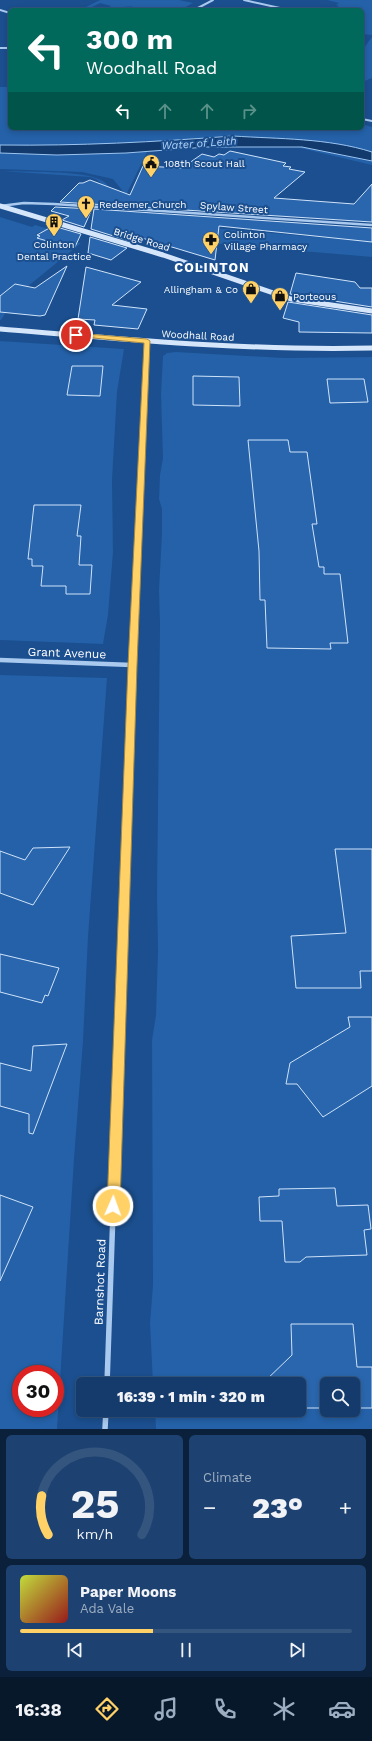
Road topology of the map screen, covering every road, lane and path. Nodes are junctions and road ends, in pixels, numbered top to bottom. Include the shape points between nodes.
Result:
1 (213, 0) edge
2 (244, 0) edge
3 (198, 8) edge
4 (280, 8) edge
5 (0, 206) edge
6 (372, 225) edge
7 (372, 311) edge
8 (0, 329) edge
9 (147, 341) junction
10 (372, 348) edge
11 (0, 660) edge
12 (132, 665) junction
13 (107, 1377) edge
14 (106, 1417) edge
15 (105, 1429) edge

1 - 3 street
2 - 4 street
5 - 6 street, Spylaw Street via 24,203 54,204
5 - 7 main road, Bridge Road via 156,253 291,299
8 - 9 main road, Woodhall Road
9 - 10 main road, Woodhall Road via 239,347 340,350
9 - 12 street, Barnshot Road
11 - 12 street, Grant Avenue
12 - 13 street, Barnshot Road
14 - 15 street

